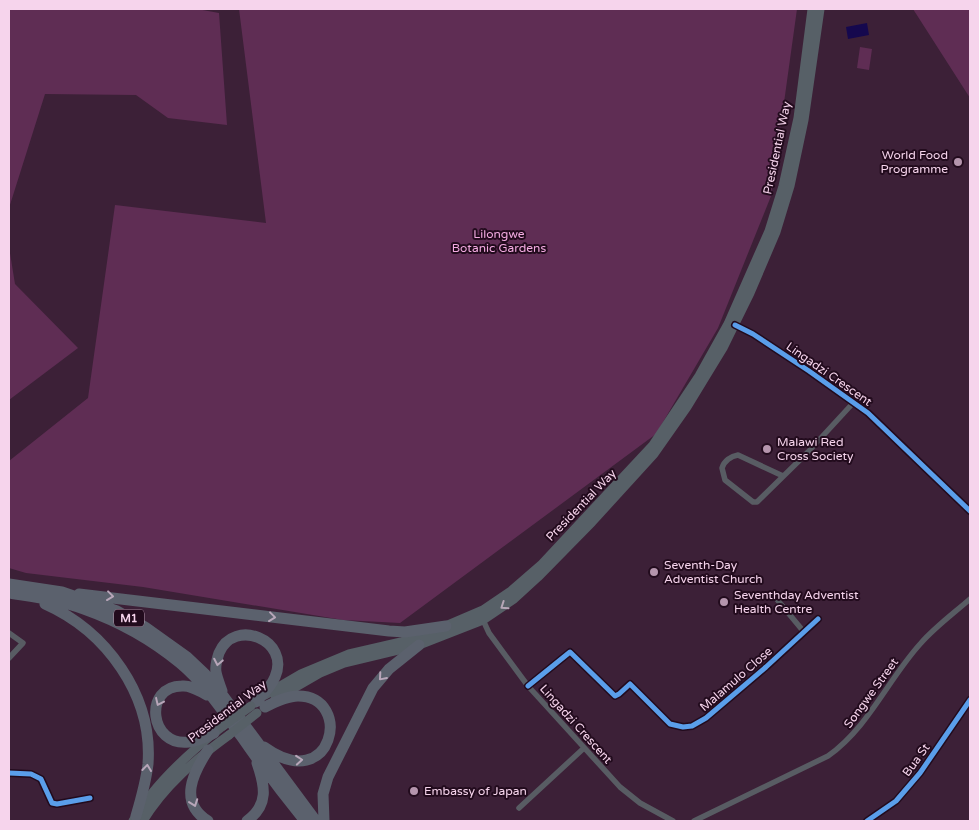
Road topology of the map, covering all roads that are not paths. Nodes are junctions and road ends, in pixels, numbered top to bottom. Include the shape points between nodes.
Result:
1 (812, 9) edge
2 (820, 9) edge
3 (735, 325) junction
4 (854, 402) junction
5 (783, 476) junction
6 (970, 511) edge
7 (9, 584) edge
8 (62, 592) junction
9 (9, 593) edge
10 (27, 596) junction
11 (775, 597) dead end
12 (970, 599) edge
13 (818, 619) dead end
14 (483, 620) junction
15 (446, 626) junction
16 (804, 632) junction
17 (9, 634) edge
18 (419, 645) junction
19 (9, 658) edge
20 (528, 686) junction
21 (220, 698) junction
22 (970, 700) edge
23 (257, 707) junction
24 (214, 733) junction
25 (253, 744) junction
26 (584, 748) junction
27 (208, 750) junction
28 (9, 774) edge
29 (90, 798) dead end
30 (299, 806) junction
31 (519, 808) dead end
32 (139, 819) edge
33 (208, 821) edge
34 (247, 821) edge
35 (305, 821) edge
36 (316, 821) edge
37 (324, 821) edge
38 (673, 821) edge
39 (694, 821) edge
40 (867, 821) edge

1 - 15 main road, Presidential Way via 798,118 776,210 728,324 699,376 653,445 541,565 483,610
2 - 3 main road, Presidential Way via 810,88 790,186 770,247
3 - 4 street, Lingadzi Crescent
3 -> 14 main road, Presidential Way via 688,407 654,454 538,577 514,599
4 - 5 street
4 - 6 street, Lingadzi Crescent
5 - 5 street via 755,502 725,480 722,468 727,460 738,455
7 - 8 highway, M1
8 -> 15 highway via 389,631
8 - 21 highway, M1 via 117,611 145,627 205,674
9 - 10 highway, M1
10 - 21 highway, M1 via 82,608 140,634 181,663
32 -> 10 highway via 148,763 147,737 143,714 132,687 119,663 84,627
11 - 16 street
12 - 39 street, Songwe Street via 922,641 857,731 840,748
13 - 16 street, Malamulo Close
14 - 18 main road, Presidential Way
14 - 20 street, Lingadzi Crescent
15 - 23 main road, Presidential Way via 350,654 300,674
16 - 20 street, Malamulo Close via 706,718 692,726 670,724 630,684 615,696 570,652
17 - 19 street via 23,643
18 - 23 main road, Presidential Way via 320,672
18 -> 37 highway via 389,669 373,688 328,777 323,794
20 - 26 street, Lingadzi Crescent
23 -> 21 highway via 275,677 278,659 268,642 251,635 233,638 220,651 216,671
21 -> 24 highway via 184,685 164,693 156,707 155,716 167,737 182,743
21 - 25 highway, M1
22 - 40 street, Bua St via 920,774 896,801
23 - 24 main road, Presidential Way, bridge
25 -> 23 highway via 298,762 319,753 330,738 329,718 319,703 312,699 296,696
23 - 27 main road, Presidential Way, bridge via 229,735
24 - 32 main road, Presidential Way via 166,778
25 - 30 highway, M1
25 - 34 highway via 264,789 259,809
26 - 31 street
26 - 38 street, Lingadzi Crescent via 632,798
27 - 32 main road, Presidential Way
27 -> 33 highway via 196,769 190,790 196,810
28 - 29 street via 31,774 41,779 52,803
30 - 35 highway, M1
30 - 36 highway, M1

